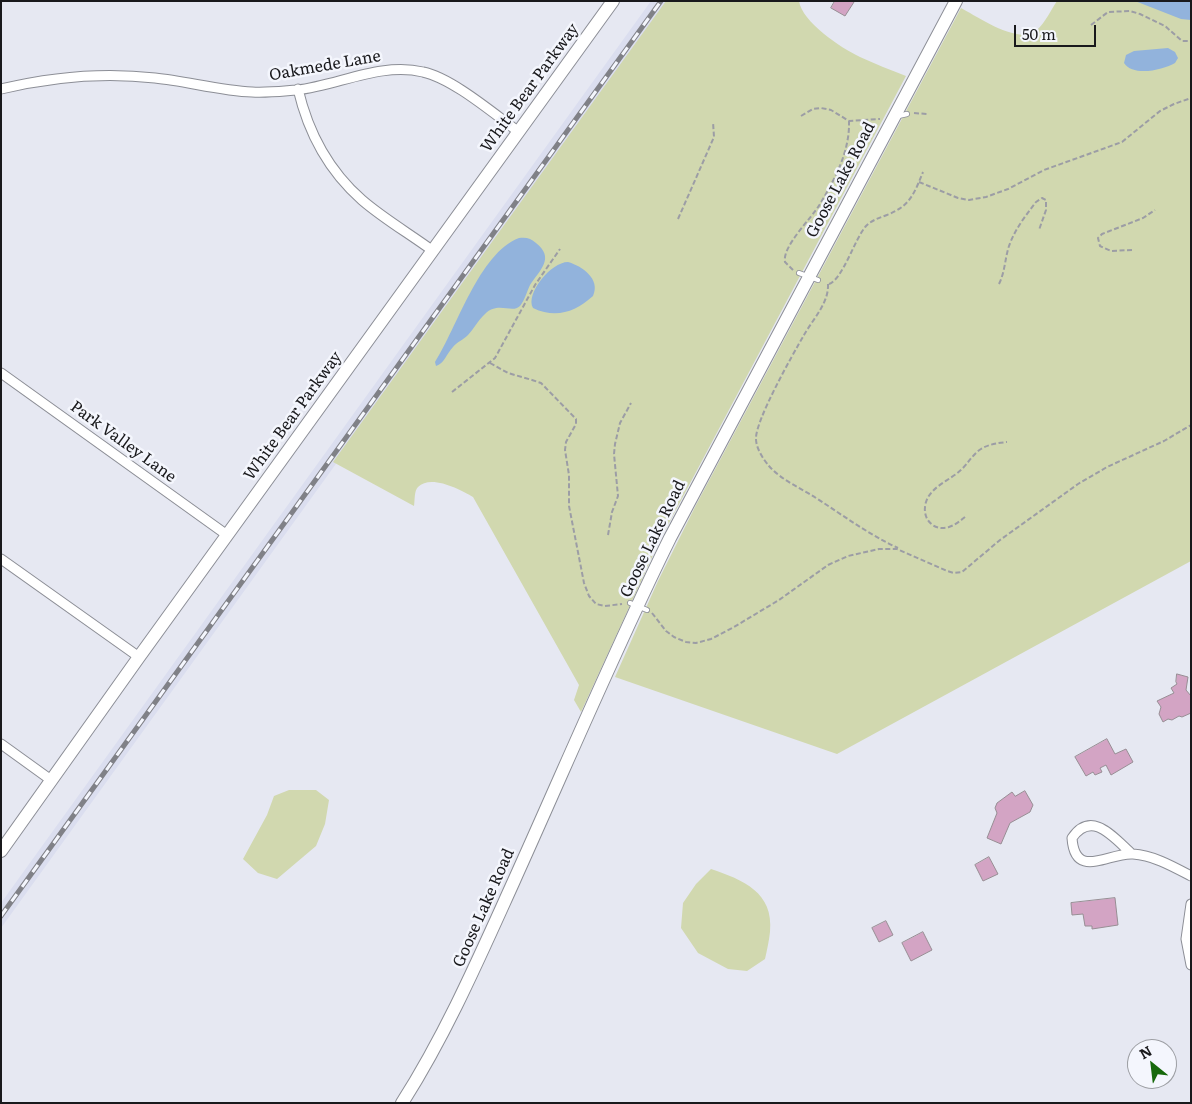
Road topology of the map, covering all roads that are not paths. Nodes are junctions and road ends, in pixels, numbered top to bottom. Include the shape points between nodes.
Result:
1 (613, 1) edge
2 (956, 1) edge
3 (1, 89) edge
4 (298, 90) junction
5 (907, 114) road end
6 (888, 117) junction
7 (519, 132) junction
8 (433, 251) junction
9 (1, 373) edge
10 (228, 535) junction
11 (1, 559) edge
12 (139, 657) junction
13 (1, 744) edge
14 (51, 780) junction
15 (1, 851) edge
16 (1132, 854) junction
17 (1191, 876) edge
18 (1191, 904) edge
19 (1191, 965) edge
20 (402, 1103) edge

1 - 7 street, White Bear Parkway
2 - 6 street, Goose Lake Road
3 - 4 street, Oakmede Lane via 50,80 113,75 252,92
4 - 7 street, Oakmede Lane via 392,70 424,72 443,79
4 - 8 street via 319,146 346,184
5 - 6 lane
6 - 20 street, Goose Lake Road via 808,277 687,505 467,984
7 - 8 street, White Bear Parkway
8 - 10 street, White Bear Parkway
9 - 10 street, Park Valley Lane
10 - 12 street, White Bear Parkway
11 - 12 street
12 - 14 street, White Bear Parkway
13 - 14 street
14 - 15 street, White Bear Parkway
16 - 16 street via 1100,827 1082,827 1072,838 1075,852 1088,863
16 - 17 street via 1155,859
18 - 19 street via 1186,939

